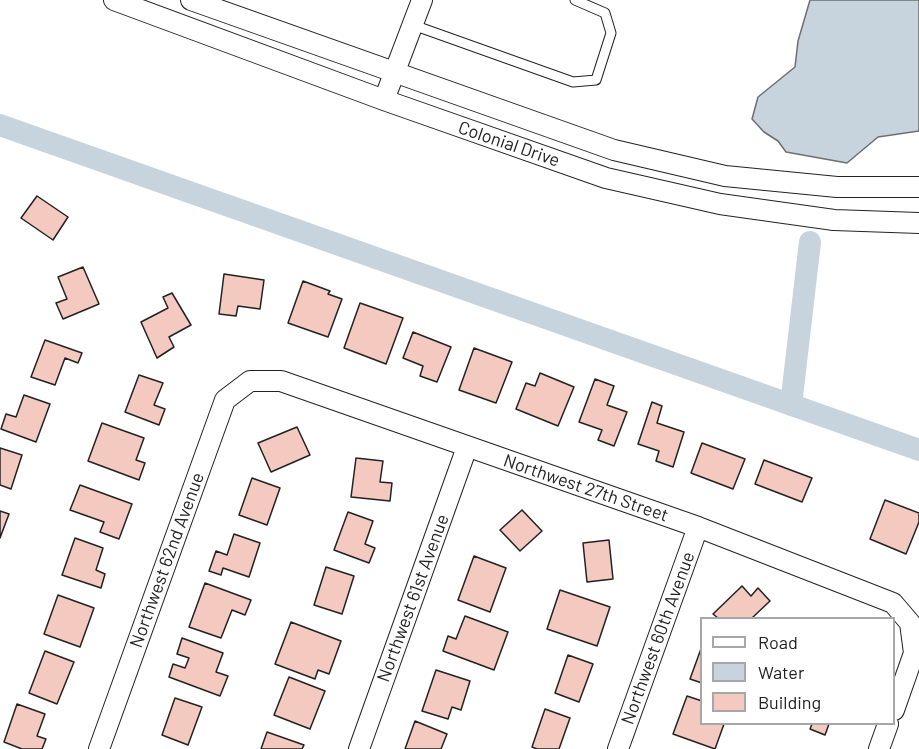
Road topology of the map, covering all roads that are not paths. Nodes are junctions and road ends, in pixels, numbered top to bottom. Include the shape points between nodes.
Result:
1 (114, 0) edge
2 (191, 0) edge
3 (422, 0) edge
4 (575, 0) edge
5 (223, 6) edge
6 (413, 25) junction
7 (212, 37) junction
8 (396, 71) junction
9 (384, 100) junction
10 (837, 187) junction
11 (919, 187) edge
12 (834, 220) junction
13 (919, 223) edge
14 (250, 381) joint
15 (466, 447) junction
16 (698, 527) junction
17 (895, 707) edge
18 (887, 725) edge
19 (99, 749) edge
20 (359, 749) edge
21 (618, 749) edge
22 (879, 749) edge

1 - 7 street, Colonial Drive
2 - 5 street, Colonial Drive
3 - 6 street
4 - 6 lane via 605,13 611,33 596,80 573,82
5 - 7 street
5 - 8 street, Colonial Drive
6 - 8 street
7 - 9 street, Colonial Drive
8 - 9 street
8 - 10 street, Colonial Drive via 614,150 725,176
9 - 12 street, Colonial Drive via 606,178 720,204
10 - 11 street, Colonial Drive
10 - 12 street
12 - 13 street, Colonial Drive
14 - 15 street, Northwest 27th Street via 281,381
14 - 19 street, Northwest 62nd Avenue via 225,400
15 - 16 street, Northwest 27th Street
15 - 20 street, Northwest 61st Avenue
16 - 17 street, Northwest 27th Street via 893,603 910,623 914,653
16 - 21 street, Northwest 60th Avenue
18 - 22 street

